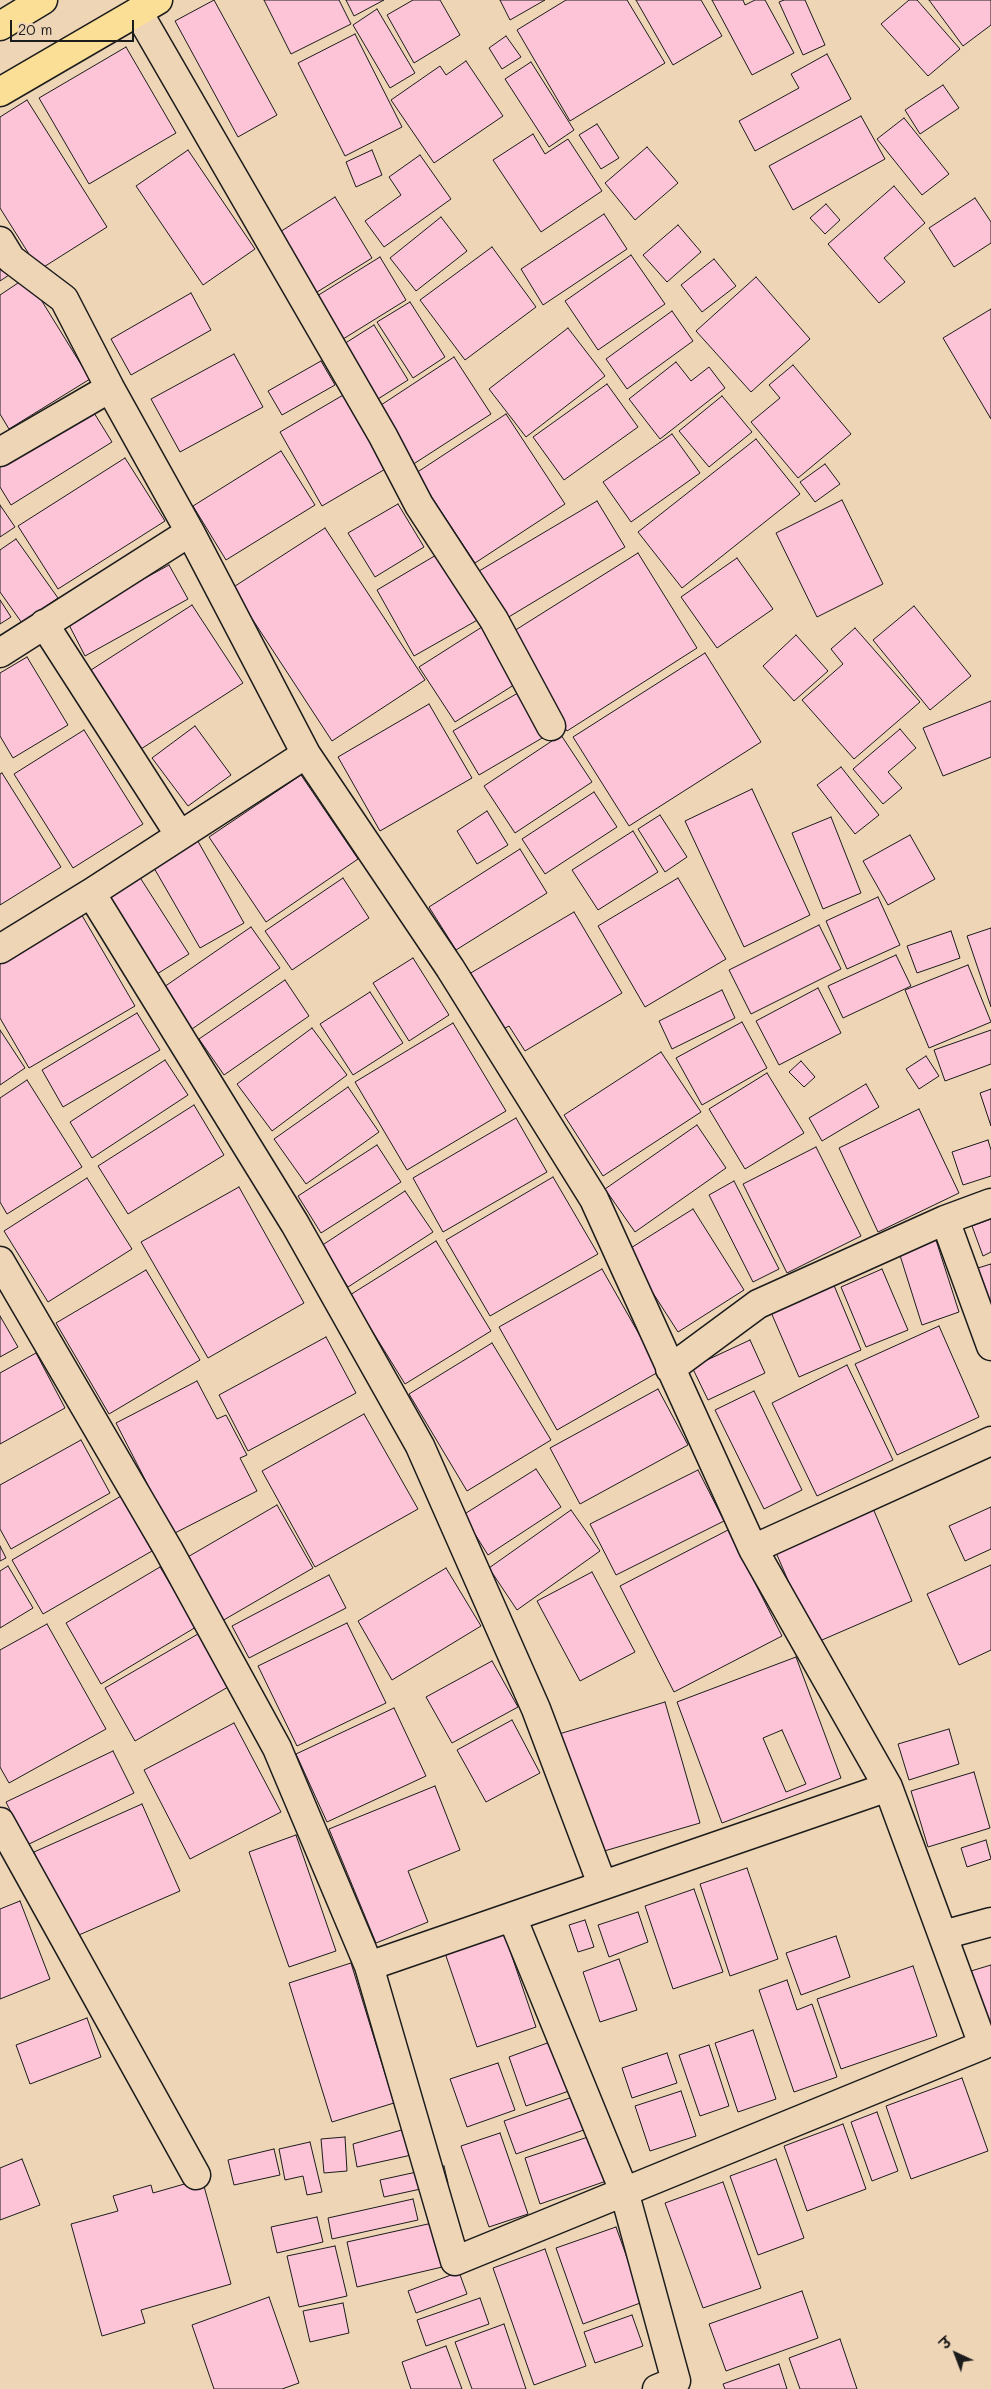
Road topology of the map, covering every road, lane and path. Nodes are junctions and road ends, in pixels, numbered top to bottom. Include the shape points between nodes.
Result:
1 (44, 0) edge
2 (148, 6) edge
3 (0, 26) edge
4 (0, 92) edge
5 (0, 241) edge
6 (110, 388) junction
7 (0, 452) edge
8 (190, 532) junction
9 (44, 624) junction
10 (0, 654) edge
11 (551, 726) dead end
12 (306, 754) junction
13 (179, 834) junction
14 (91, 893) junction
15 (0, 949) edge
16 (991, 1202) edge
17 (944, 1220) junction
18 (0, 1260) edge
19 (991, 1346) edge
20 (670, 1370) junction
21 (991, 1441) edge
22 (754, 1549) junction
23 (888, 1787) junction
24 (0, 1822) edge
25 (602, 1884) junction
26 (512, 1917) junction
27 (991, 1922) edge
28 (943, 1935) junction
29 (369, 1966) junction
30 (196, 2175) dead end
31 (624, 2191) junction
32 (657, 2389) edge

1 - 3 highway
2 - 4 highway
2 - 11 street via 419,505 494,620
5 - 6 street via 11,259 64,299
6 - 7 street
6 - 8 street
8 - 9 street
8 - 12 street
9 - 10 street
9 - 13 street
12 - 13 street
12 - 20 street via 450,968 594,1199
13 - 14 street
14 - 15 street
14 - 25 street via 295,1224 420,1446 536,1709
16 - 17 street
17 - 19 street
17 - 20 street via 758,1304
18 - 29 street via 168,1549 278,1748
20 - 22 street
21 - 22 street
22 - 23 street
23 - 25 street
23 - 28 street
24 - 30 street
25 - 26 street
26 - 29 street
26 - 31 street
27 - 28 street
28 - 31 street via 983,2046
29 - 31 street via 455,2261
31 - 32 street via 676,2381

